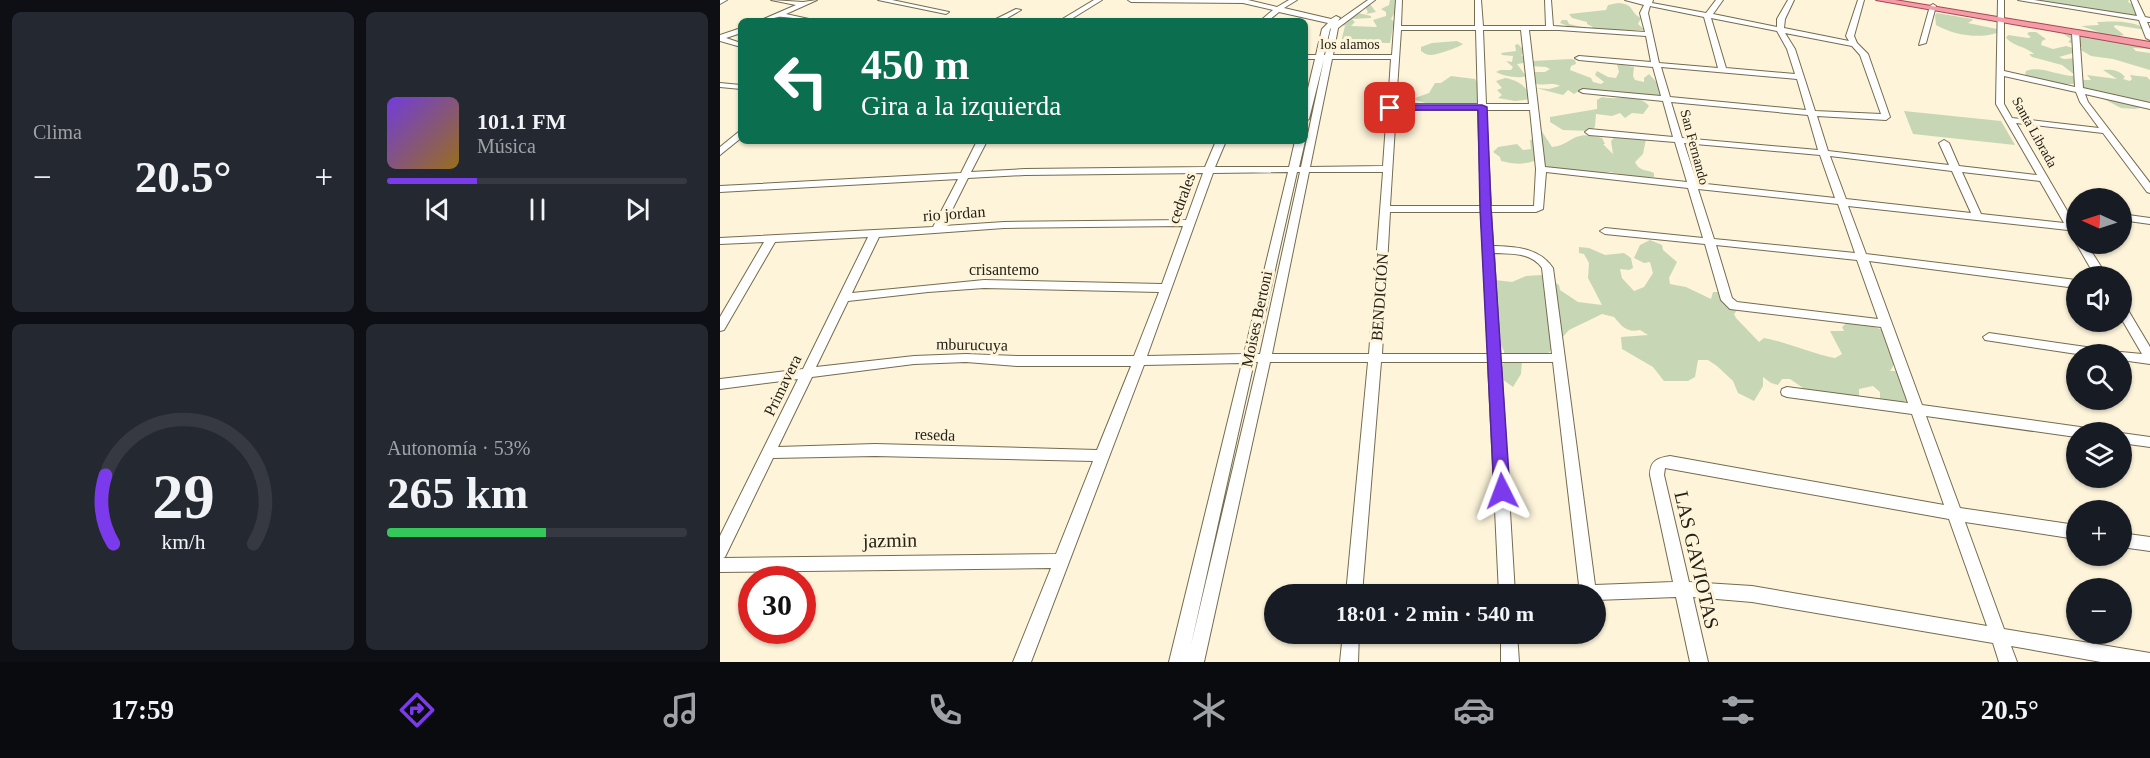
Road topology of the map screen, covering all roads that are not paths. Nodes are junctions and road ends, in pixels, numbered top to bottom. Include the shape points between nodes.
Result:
1 (724, 0) edge
2 (774, 0) edge
3 (814, 0) edge
4 (881, 0) edge
5 (1099, 0) edge
6 (1131, 0) edge
7 (1294, 0) edge
8 (1364, 0) edge
9 (1372, 0) edge
10 (1399, 0) edge
11 (1478, 0) edge
12 (1548, 0) edge
13 (1628, 0) edge
14 (1720, 0) edge
15 (1791, 0) edge
16 (1861, 0) edge
17 (1880, 0) edge
18 (1896, 0) edge
19 (2001, 0) edge
20 (2021, 0) edge
21 (2134, 0) edge
22 (1241, 1) edge
23 (720, 2) edge
24 (1648, 2) edge
25 (804, 5) junction
26 (1932, 8) junction
27 (1278, 9) junction
28 (1018, 10) dead end
29 (946, 12) dead end
30 (780, 14) junction
31 (1707, 16) junction
32 (770, 18) edge
33 (799, 18) edge
34 (1002, 18) edge
35 (1069, 18) edge
36 (1268, 18) edge
37 (2140, 18) junction
38 (2001, 20) junction
39 (2150, 20) edge
40 (1336, 22) junction
41 (1396, 28) junction
42 (1478, 28) junction
43 (1550, 28) junction
44 (1525, 29) junction
45 (1780, 30) junction
46 (738, 31) edge
47 (2076, 33) junction
48 (1648, 34) junction
49 (720, 39) edge
50 (2150, 41) edge
51 (1922, 43) dead end
52 (738, 44) edge
53 (1854, 44) junction
54 (1308, 57) edge
55 (1325, 57) junction
56 (1394, 57) junction
57 (1579, 58) dead end
58 (1656, 64) junction
59 (1723, 70) junction
60 (1999, 72) junction
61 (1801, 77) junction
62 (720, 85) edge
63 (738, 87) edge
64 (2079, 90) junction
65 (1583, 92) dead end
66 (1668, 99) junction
67 (2150, 106) edge
68 (1482, 107) junction
69 (1532, 107) junction
70 (1390, 108) junction
71 (1308, 110) edge
72 (1811, 113) junction
73 (2009, 120) junction
74 (1308, 131) edge
75 (2105, 131) junction
76 (1589, 132) dead end
77 (738, 136) edge
78 (1680, 138) junction
79 (1944, 143) dead end
80 (980, 144) edge
81 (1220, 144) edge
82 (1300, 144) edge
83 (1305, 144) edge
84 (720, 152) edge
85 (1824, 153) junction
86 (1957, 168) junction
87 (1386, 169) junction
88 (1541, 169) junction
89 (1209, 170) junction
90 (1299, 170) junction
91 (965, 175) junction
92 (2044, 179) junction
93 (1691, 187) junction
94 (720, 189) edge
95 (2150, 190) edge
96 (1842, 202) junction
97 (1486, 208) junction
98 (1384, 209) junction
99 (2062, 210) junction
100 (2066, 211) edge
101 (1977, 216) junction
102 (2066, 217) edge
103 (2132, 219) edge
104 (2150, 221) edge
105 (1190, 223) junction
106 (937, 230) junction
107 (2066, 230) edge
108 (1605, 231) dead end
109 (876, 234) junction
110 (771, 239) junction
111 (720, 241) edge
112 (1708, 242) junction
113 (1488, 249) junction
114 (1863, 257) junction
115 (2066, 283) edge
116 (1166, 288) junction
117 (843, 297) junction
118 (725, 309) edge
119 (2132, 323) edge
120 (1887, 324) junction
121 (720, 327) edge
122 (1989, 337) dead end
123 (2145, 341) edge
124 (2066, 348) edge
125 (2132, 357) edge
126 (1248, 358) junction
127 (1265, 358) junction
128 (1558, 358) junction
129 (1375, 359) junction
130 (2150, 359) edge
131 (1494, 360) junction
132 (1139, 361) junction
133 (805, 375) junction
134 (720, 384) edge
135 (1787, 392) dead end
136 (1917, 409) junction
137 (2066, 430) edge
138 (2132, 440) edge
139 (2150, 442) edge
140 (768, 453) junction
141 (1101, 456) junction
142 (1956, 514) junction
143 (2066, 530) edge
144 (2132, 542) edge
145 (2150, 544) edge
146 (720, 552) edge
147 (1061, 561) junction
148 (720, 565) edge
149 (1355, 584) edge
150 (1506, 584) edge
151 (1587, 584) edge
152 (1681, 589) junction
153 (1606, 591) edge
154 (1999, 636) junction
155 (1350, 644) edge
156 (1509, 644) edge
157 (1022, 662) edge
158 (1178, 662) edge
159 (1195, 662) edge
160 (1349, 662) edge
161 (1510, 662) edge
162 (1699, 662) edge
163 (2008, 662) edge
164 (2150, 662) edge

1 - 23 street
2 - 25 street
3 - 25 street
4 - 29 street
5 - 35 street
6 - 22 street
7 - 27 street
8 - 40 street
9 - 40 street
10 - 41 street, BENDICIÓN
11 - 42 street
12 - 43 street
13 - 24 street
14 - 31 street
15 - 45 street via 1781,18
16 - 53 street via 1850,36
17 - 26 main road
18 - 26 main road
19 - 38 street, Santa Librada
20 - 37 street
21 - 37 street
22 - 27 street
24 - 31 street
24 - 48 street, San Fernando via 1644,13
25 - 30 street
26 - 38 main road
26 - 51 street
27 - 36 street
27 - 40 street
28 - 34 street
30 - 32 street
30 - 33 street
31 - 45 street
31 - 59 street
37 - 39 street
37 - 50 street
38 - 47 main road
38 - 50 main road
38 - 60 street, Santa Librada
40 - 55 street, Moises Bertoni via 1326,29
41 - 42 street
41 - 56 street, BENDICIÓN
42 - 44 street
42 - 68 street
43 - 44 street
43 - 48 street
44 - 69 street
45 - 53 street
45 - 61 street
46 - 49 street
47 - 50 main road
47 - 64 street
48 - 58 street, San Fernando
49 - 52 street
53 - 72 street via 1864,54 1886,117
54 - 55 street, los alamos
55 - 56 street, los alamos
55 - 71 street, Moises Bertoni
55 - 74 street, Moises Bertoni
56 - 70 street, BENDICIÓN
57 - 58 street
58 - 59 street
58 - 66 street, San Fernando
59 - 61 street
60 - 64 street
60 - 73 street, Santa Librada via 2000,104
61 - 72 street
62 - 63 street
64 - 67 street
64 - 75 street
65 - 66 street
66 - 72 street
66 - 78 street, San Fernando
68 - 69 street
68 - 70 street
68 - 97 street
69 - 88 street
70 - 87 street, BENDICIÓN
72 - 85 street
73 - 75 street
73 - 92 street, Santa Librada
75 - 95 street
76 - 78 street
77 - 84 street
78 - 85 street
78 - 93 street, San Fernando
79 - 86 street
80 - 91 street
81 - 89 street
82 - 90 street, Moises Bertoni
83 - 90 street, Moises Bertoni
85 - 86 street
85 - 96 street
86 - 92 street
86 - 101 street
87 - 90 street
87 - 98 street, BENDICIÓN
88 - 93 street
88 - 97 street via 1539,207
89 - 90 street
89 - 91 street, cedrales
89 - 105 street, cedrales
90 - 126 street, Moises Bertoni
90 - 127 street, Moises Bertoni
91 - 94 street, cedrales
91 - 106 street
92 - 99 street, Santa Librada
93 - 96 street
93 - 112 street, San Fernando
96 - 101 street
96 - 114 street
97 - 98 street
97 - 113 street
98 - 129 street, BENDICIÓN
99 - 100 street
99 - 102 street, Santa Librada
101 - 107 street
103 - 104 street
105 - 106 street, rio jordan via 1004,225
105 - 116 street, cedrales
106 - 109 street, rio jordan
108 - 112 street
109 - 110 street, rio jordan
109 - 117 street, Primavera
110 - 111 street, rio jordan
110 - 118 street
112 - 114 street
112 - 120 street, San Fernando via 1727,300 1734,306
113 - 128 street via 1532,254 1544,261
113 - 131 street
114 - 115 street
114 - 120 street
116 - 117 street, crisantemo via 984,285
116 - 132 street, cedrales
117 - 133 street, Primavera
118 - 121 street
119 - 123 street
120 - 136 street
122 - 124 street
123 - 130 street
125 - 130 street
126 - 127 street, mburucuya
126 - 132 street, mburucuya
126 - 158 street, Moises Bertoni
127 - 129 street, mburucuya
127 - 159 street, Moises Bertoni
128 - 131 street, mburucuya
128 - 151 street
129 - 131 street, mburucuya
129 - 149 street, BENDICIÓN
131 - 150 street
132 - 133 street, mburucuya via 914,360
132 - 141 street, cedrales
133 - 134 street, mburucuya
133 - 140 street, Primavera
135 - 136 street
136 - 137 street
136 - 142 street
138 - 139 street
140 - 141 street, reseda via 875,450
140 - 146 street, Primavera
141 - 147 street, cedrales
142 - 143 street
142 - 152 street, LAS GAVIOTAS via 1661,463 1657,468
142 - 154 street
144 - 145 street
147 - 148 street, jazmin
147 - 157 street, cedrales
152 - 153 street
152 - 154 street via 1752,594
152 - 162 street, LAS GAVIOTAS
154 - 163 street
154 - 164 street
155 - 160 street
156 - 161 street

